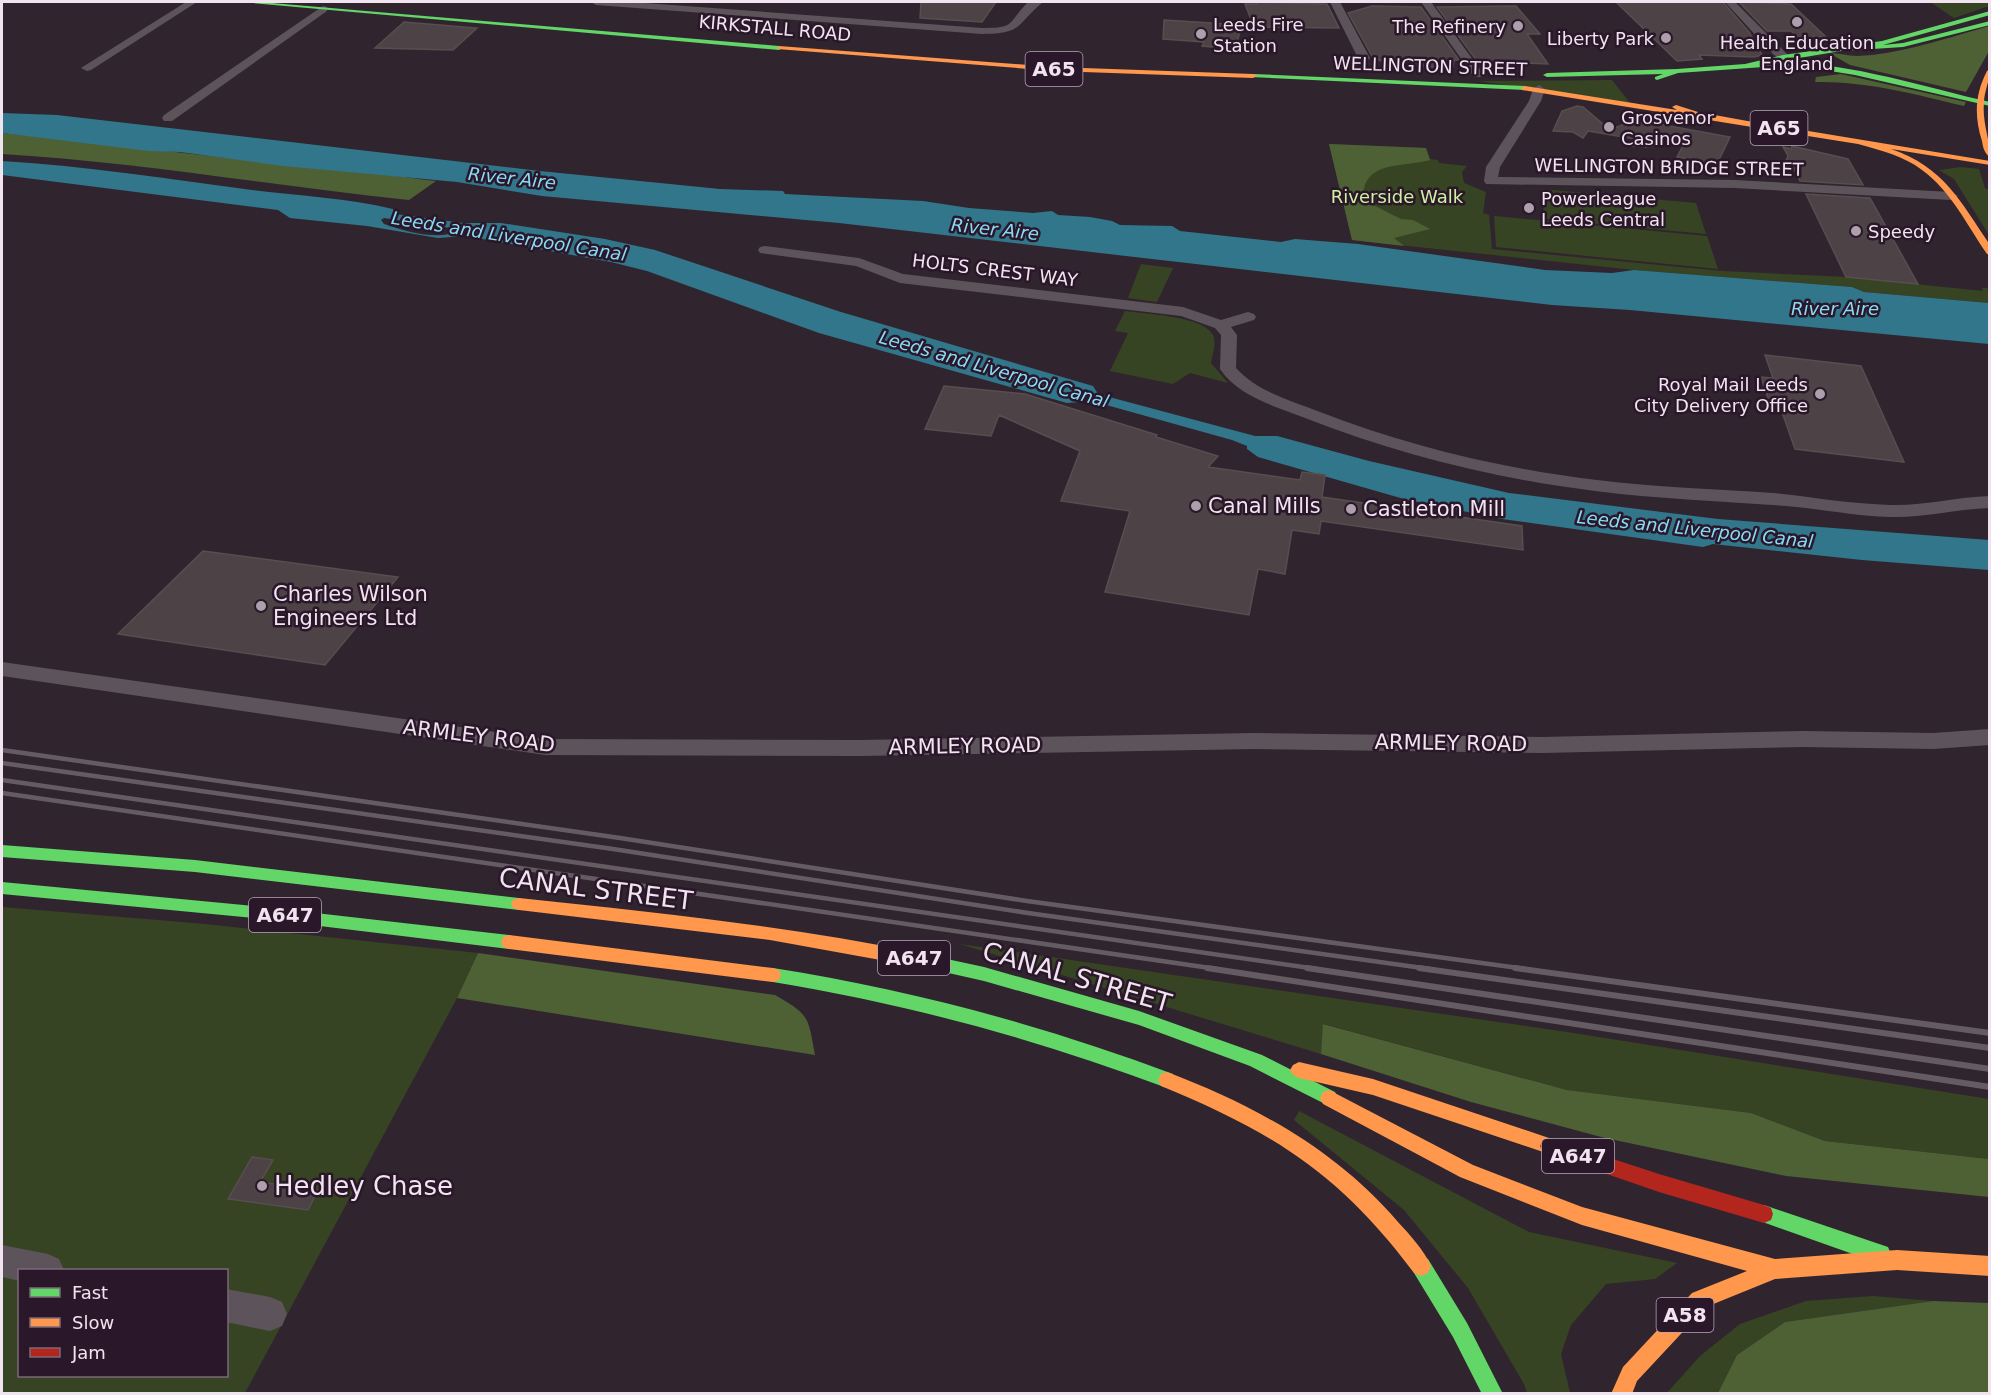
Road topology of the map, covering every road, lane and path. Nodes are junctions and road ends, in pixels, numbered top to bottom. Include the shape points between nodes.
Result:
1 (192, 2) edge
2 (244, 2) edge
3 (261, 2) edge
4 (596, 2) edge
5 (1038, 2) edge
6 (1335, 2) edge
7 (1426, 2) edge
8 (1730, 2) edge
9 (371, 7) edge
10 (323, 9) junction
11 (1989, 13) edge
12 (1989, 22) edge
13 (719, 28) dead end
14 (1004, 43) dead end
15 (804, 49) junction
16 (1844, 50) junction
17 (1080, 57) dead end
18 (1784, 57) junction
19 (1243, 62) dead end
20 (1365, 65) junction
21 (1746, 66) junction
22 (87, 68) dead end
23 (1055, 69) junction
24 (1677, 71) junction
25 (1989, 71) edge
26 (1478, 75) junction
27 (1304, 79) joint
28 (1539, 89) junction
29 (1989, 104) edge
30 (1697, 114) junction
31 (168, 118) dead end
32 (1861, 142) junction
33 (1882, 146) junction
34 (1989, 148) edge
35 (1989, 155) edge
36 (1989, 163) edge
37 (1950, 196) junction
38 (765, 250) dead end
39 (1989, 252) edge
40 (1248, 317) dead end
41 (1221, 324) junction
42 (1989, 502) edge
43 (2, 669) edge
44 (1989, 737) edge
45 (1933, 741) junction
46 (1989, 747) edge
47 (2, 851) edge
48 (2, 888) edge
49 (1256, 1060) junction
50 (1897, 1260) junction
51 (2, 1261) edge
52 (1989, 1266) edge
53 (43, 1269) edge
54 (1775, 1269) junction
55 (228, 1305) edge
56 (270, 1314) dead end
57 (1493, 1394) edge
58 (1621, 1394) edge

1 - 22 street
2 - 3 main road, KIRKSTALL ROAD / A65
3 - 10 main road, KIRKSTALL ROAD / A65
4 - 5 street via 982,31 1010,28 1019,23 1026,8
6 - 20 street
7 - 26 street
8 - 18 street
9 - 10 main road, KIRKSTALL ROAD / A65
9 - 13 main road, KIRKSTALL ROAD via 392,9 390,4 547,20
9 - 15 main road, KIRKSTALL ROAD / A65
10 - 31 street
11 - 16 main road via 1932,31
12 - 16 main road via 1904,45
14 - 15 main road, KIRKSTALL ROAD / A65 via 786,33 786,44
15 - 23 main road, KIRKSTALL ROAD / A65
16 - 18 main road
17 - 23 main road via 1079,62
18 - 21 main road
19 - 20 main road, A65
20 - 26 main road, A65
21 - 24 main road, A65
21 - 29 main road, A65 via 1805,65
23 - 27 main road, KIRKSTALL ROAD / A65
24 - 26 main road, A65
24 - 30 main road, A65 via 1650,81 1649,93
25 - 35 main road via 1978,104
27 - 28 main road, WELLINGTON STREET / A65 via 1454,82
28 - 30 main road, WELLINGTON STREET / A65
28 - 37 street, WELLINGTON BRIDGE STREET via 1493,166 1491,181 1735,184
30 - 32 main road, A65
32 - 33 main road, A65
32 - 37 main road via 1924,168
33 - 34 main road, A65
33 - 36 main road, A65
37 - 39 main road
38 - 41 street, HOLTS CREST WAY via 859,262 900,278 1183,312
40 - 41 street
41 - 42 street via 1229,335 1228,369 1237,381 1326,421 1432,453 1579,483 1891,511
43 - 45 street, ARMLEY ROAD via 545,747
44 - 45 street, ARMLEY ROAD
45 - 46 street, ARMLEY ROAD
47 - 49 main road, CANAL STREET / A647 via 195,866 718,927 870,949 984,974 1139,1018
48 - 57 main road, A647 via 191,904 843,986 1099,1054 1176,1083 1269,1128 1325,1165 1388,1221 1440,1294
49 - 50 main road, A647 via 1373,1087
49 - 54 main road, CANAL STREET / A647 via 1467,1171 1582,1216
50 - 52 main road, A58
50 - 54 main road, A58
51 - 53 street
54 - 58 main road, A58 via 1699,1300 1630,1374
55 - 56 street

